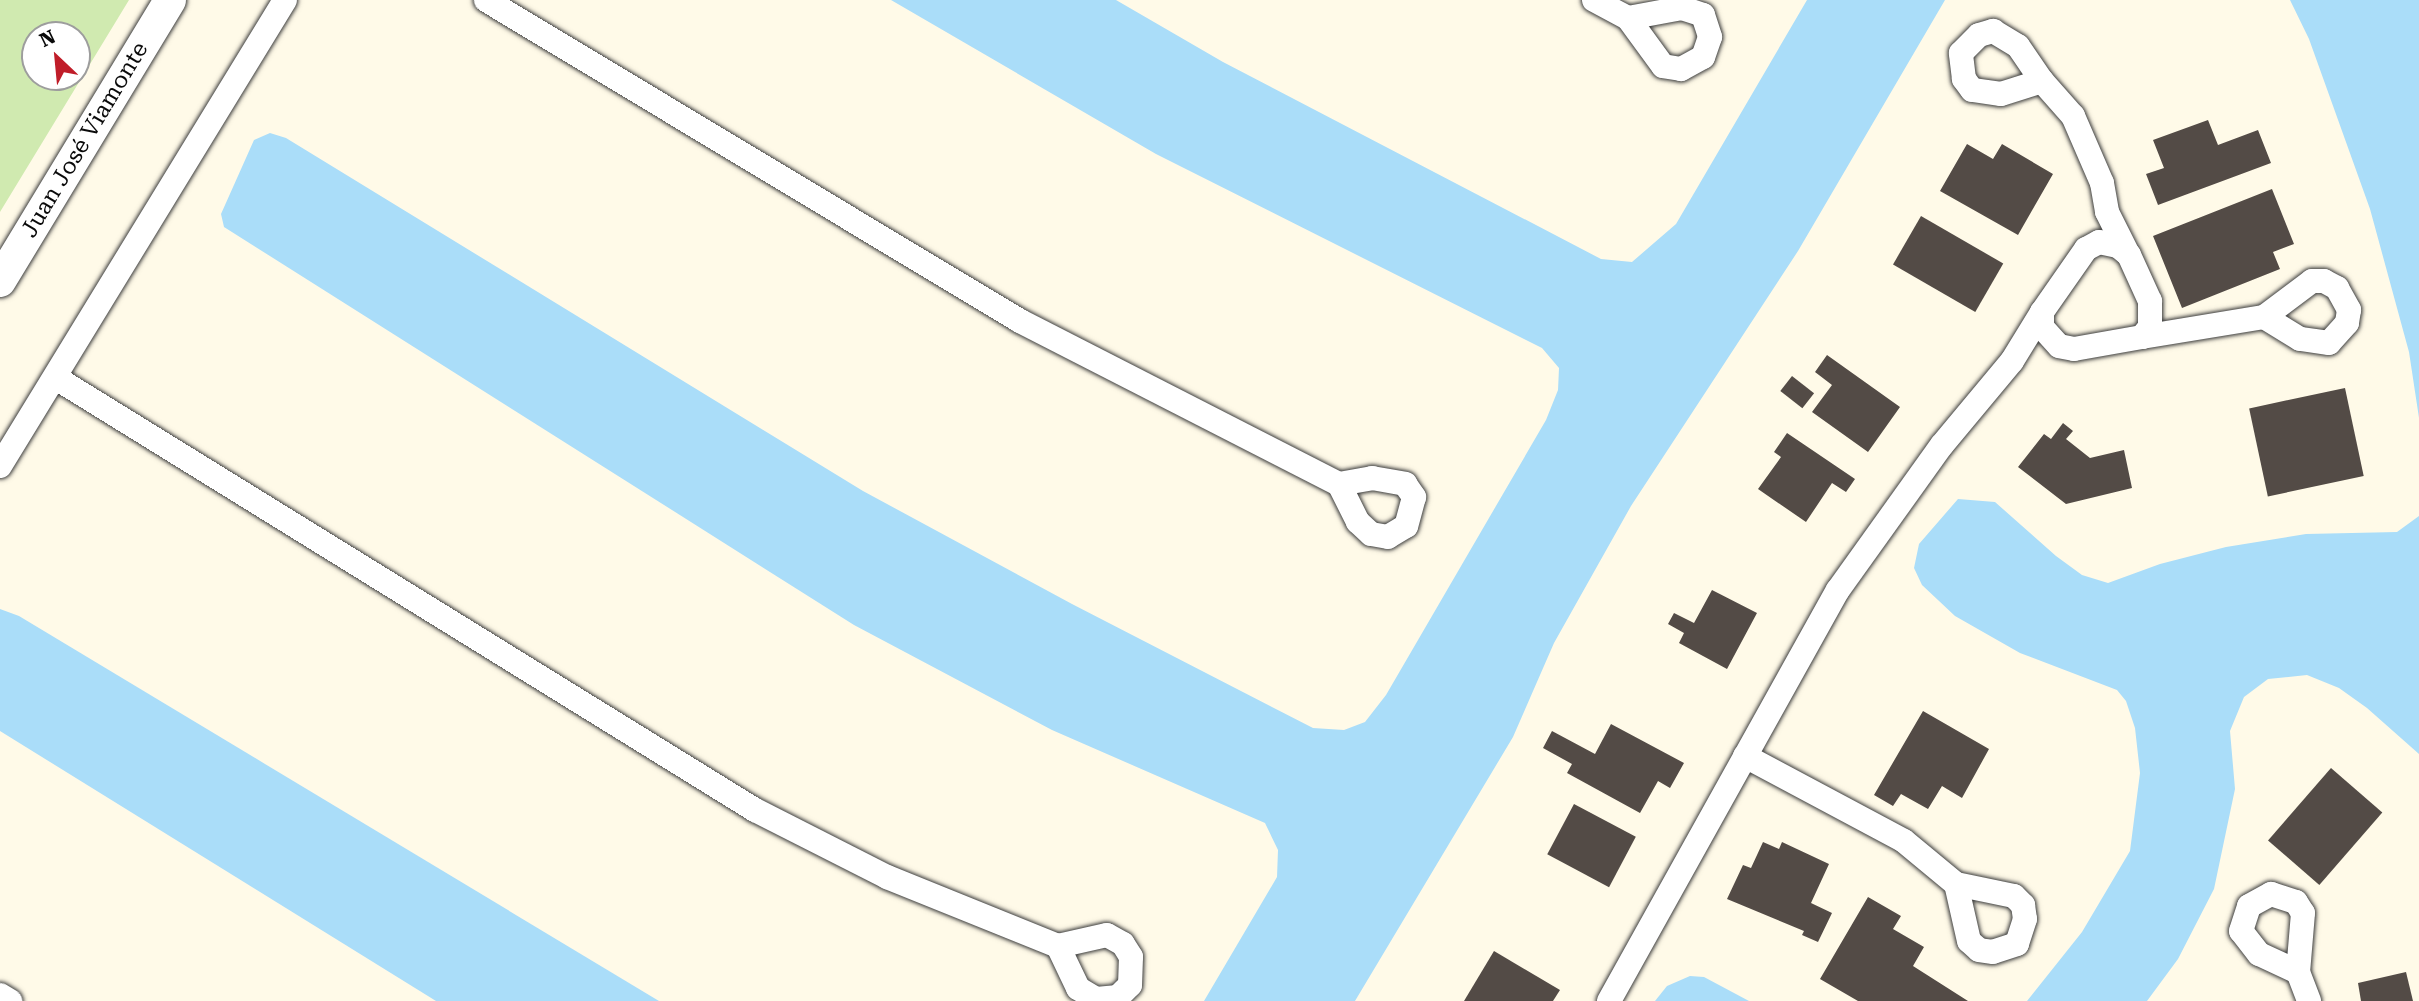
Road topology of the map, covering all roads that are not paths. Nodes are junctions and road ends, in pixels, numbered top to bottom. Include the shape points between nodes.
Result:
1 (170, 0) edge
2 (285, 0) edge
3 (486, 0) edge
4 (1594, 0) edge
5 (1629, 18) dead end
6 (2042, 81) dead end
7 (2107, 212) junction
8 (2086, 249) junction
9 (2129, 254) junction
10 (0, 281) edge
11 (2150, 301) junction
12 (2042, 312) junction
13 (2264, 317) dead end
14 (2185, 327) junction
15 (2142, 337) junction
16 (2074, 349) junction
17 (2012, 361) junction
18 (56, 378) junction
19 (0, 466) edge
20 (1339, 484) dead end
21 (1745, 756) junction
22 (1956, 884) dead end
23 (1058, 946) dead end
24 (2298, 972) dead end
25 (0, 995) edge
26 (10, 1001) edge
27 (1609, 1001) edge
28 (2309, 1001) edge

1 - 10 street, Juan José Viamonte
2 - 18 street
3 - 20 street via 1020,321
4 - 5 street
6 - 7 street via 2078,126 2102,183
7 - 8 street
7 - 9 street
8 - 9 street via 2107,242
8 - 12 street
9 - 11 street
11 - 14 street via 2168,319
11 - 15 street via 2153,316
12 - 16 street via 2048,338
12 - 17 street
13 - 14 street
14 - 15 street
15 - 16 street
16 - 17 street
17 - 21 street via 1942,445 1838,590
18 - 19 street
18 - 23 street via 755,810 887,877
21 - 22 street via 1905,841
21 - 27 street
24 - 28 street
25 - 26 street

